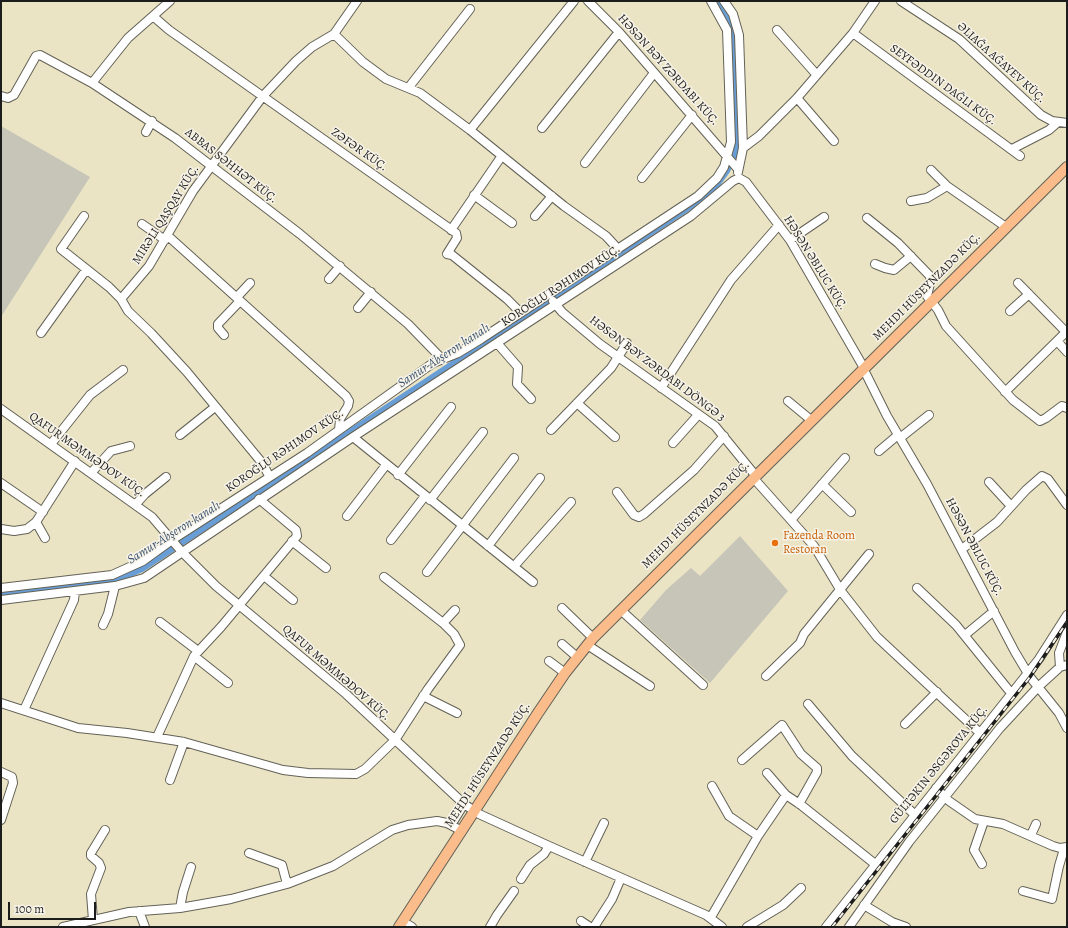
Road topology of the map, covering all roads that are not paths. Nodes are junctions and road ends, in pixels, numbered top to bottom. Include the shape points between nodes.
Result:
1 (170, 1) edge
2 (357, 1) edge
3 (574, 1) edge
4 (588, 1) edge
5 (711, 1) edge
6 (724, 1) edge
7 (875, 1) edge
8 (901, 1) edge
9 (470, 9) dead end
10 (154, 16) junction
11 (777, 30) dead end
12 (619, 32) junction
13 (853, 33) junction
14 (334, 34) junction
15 (654, 73) junction
16 (816, 74) junction
17 (92, 83) junction
18 (409, 87) junction
19 (1, 96) edge
20 (263, 96) junction
21 (797, 98) junction
22 (692, 115) junction
23 (152, 121) junction
24 (1057, 123) junction
25 (1067, 123) edge
26 (542, 128) dead end
27 (470, 130) junction
28 (146, 132) dead end
29 (834, 142) dead end
30 (743, 148) junction
31 (1012, 148) junction
32 (1020, 156) dead end
33 (501, 157) junction
34 (727, 157) junction
35 (585, 163) dead end
36 (211, 166) junction
37 (1067, 167) edge
38 (737, 168) junction
39 (931, 170) dead end
40 (1067, 176) edge
41 (642, 178) dead end
42 (739, 178) junction
43 (947, 186) junction
44 (474, 195) junction
45 (552, 196) junction
46 (911, 200) dead end
47 (84, 216) dead end
48 (535, 216) dead end
49 (824, 217) dead end
50 (867, 218) dead end
51 (512, 223) dead end
52 (142, 224) dead end
53 (779, 225) junction
54 (1006, 227) junction
55 (451, 230) junction
56 (166, 238) junction
57 (790, 240) junction
58 (618, 248) junction
59 (911, 256) junction
60 (875, 264) dead end
61 (340, 266) junction
62 (86, 270) junction
63 (329, 278) dead end
64 (250, 283) dead end
65 (1018, 283) dead end
66 (371, 292) junction
67 (1029, 294) junction
68 (548, 295) junction
69 (121, 299) junction
70 (238, 299) junction
71 (933, 304) junction
72 (555, 305) junction
73 (358, 308) dead end
74 (1010, 311) dead end
75 (520, 312) junction
76 (1066, 331) edge
77 (40, 333) dead end
78 (224, 335) dead end
79 (1057, 341) junction
80 (497, 343) junction
81 (627, 343) dead end
82 (1067, 352) edge
83 (618, 357) junction
84 (441, 358) junction
85 (123, 370) dead end
86 (865, 371) junction
87 (661, 388) junction
88 (1005, 392) junction
89 (531, 399) dead end
90 (788, 401) dead end
91 (577, 403) junction
92 (215, 407) junction
93 (451, 407) dead end
94 (1067, 408) edge
95 (1, 409) edge
96 (698, 415) junction
97 (929, 415) dead end
98 (811, 420) junction
99 (339, 430) junction
100 (551, 430) dead end
101 (483, 432) dead end
102 (180, 435) dead end
103 (724, 436) junction
104 (899, 436) junction
105 (353, 437) junction
106 (615, 437) dead end
107 (673, 443) dead end
108 (50, 444) junction
109 (130, 446) dead end
110 (879, 451) dead end
111 (514, 458) dead end
112 (845, 458) dead end
113 (75, 461) junction
114 (386, 465) junction
115 (92, 474) junction
116 (398, 475) junction
117 (269, 476) junction
118 (166, 477) dead end
119 (540, 478) dead end
120 (756, 479) junction
121 (989, 482) dead end
122 (1, 483) edge
123 (822, 484) junction
124 (617, 492) dead end
125 (428, 498) junction
126 (259, 499) junction
127 (571, 502) dead end
128 (136, 504) junction
129 (1067, 505) edge
130 (1011, 506) junction
131 (43, 512) junction
132 (851, 512) dead end
133 (347, 516) dead end
134 (790, 520) junction
135 (36, 522) junction
136 (462, 526) junction
137 (1, 530) edge
138 (45, 538) dead end
139 (172, 540) junction
140 (391, 540) dead end
141 (292, 541) junction
142 (488, 546) junction
143 (962, 549) junction
144 (182, 552) junction
145 (869, 554) dead end
146 (517, 563) dead end
147 (326, 568) dead end
148 (426, 572) dead end
149 (264, 576) junction
150 (384, 577) dead end
151 (533, 582) dead end
152 (115, 586) junction
153 (1, 588) edge
154 (917, 588) dead end
155 (75, 591) junction
156 (841, 591) junction
157 (1, 600) edge
158 (293, 600) dead end
159 (238, 606) junction
160 (562, 608) dead end
161 (455, 610) dead end
162 (994, 611) junction
163 (624, 613) junction
164 (1067, 615) edge
165 (160, 622) dead end
166 (443, 623) junction
167 (103, 625) dead end
168 (1067, 632) edge
169 (965, 635) junction
170 (593, 638) junction
171 (562, 644) dead end
172 (592, 648) junction
173 (196, 653) junction
174 (577, 657) junction
175 (549, 661) dead end
176 (1063, 666) edge
177 (1027, 672) junction
178 (565, 673) junction
179 (766, 676) dead end
180 (228, 683) dead end
181 (703, 685) dead end
182 (650, 686) dead end
183 (1038, 688) junction
184 (937, 692) junction
185 (1012, 693) junction
186 (423, 696) junction
187 (1, 703) edge
188 (808, 704) dead end
189 (24, 710) junction
190 (458, 713) dead end
191 (905, 724) dead end
192 (1067, 728) edge
193 (980, 733) junction
194 (157, 737) junction
195 (395, 740) junction
196 (184, 742) junction
197 (742, 760) dead end
198 (1, 772) edge
199 (767, 773) dead end
200 (170, 780) dead end
201 (712, 786) dead end
202 (936, 788) junction
203 (786, 795) junction
204 (945, 797) junction
205 (464, 804) junction
206 (799, 804) junction
207 (477, 812) junction
208 (914, 814) junction
209 (1, 820) edge
210 (984, 821) junction
211 (604, 823) dead end
212 (1036, 824) dead end
213 (451, 825) junction
214 (105, 830) dead end
215 (462, 831) junction
216 (1031, 835) junction
217 (758, 836) junction
218 (549, 846) junction
219 (1066, 848) edge
220 (249, 853) dead end
221 (585, 862) junction
222 (875, 864) junction
223 (982, 864) dead end
224 (191, 867) dead end
225 (621, 878) junction
226 (521, 879) dead end
227 (287, 884) junction
228 (801, 888) dead end
229 (514, 891) dead end
230 (1023, 891) dead end
231 (864, 905) junction
232 (180, 908) junction
233 (139, 911) junction
234 (711, 917) junction
235 (93, 920) junction
236 (581, 921) dead end
237 (406, 926) edge
238 (63, 927) edge
239 (145, 927) edge
240 (490, 927) edge
241 (590, 927) edge
242 (594, 927) edge
243 (722, 927) edge
244 (747, 927) edge
245 (826, 927) edge
246 (849, 927) edge
247 (906, 927) edge

1 - 10 street
2 - 14 street, MIRƏLI QAŞQAY KÜÇ.
3 - 27 street
4 - 12 street, HƏSƏN BƏY ZƏRDABI KÜÇ.
5 - 34 street, KOROĞLU RƏHIMOV KÜÇ. via 726,30 731,130
6 - 30 street via 733,14 739,35
7 - 13 street
8 - 24 street, ƏLIAĞA AĞAYEV KÜÇ. via 959,39 1032,108
9 - 18 street
10 - 17 street via 128,38
10 - 20 street, ZƏFƏR KÜÇ. via 169,30
11 - 16 street
12 - 15 street, HƏSƏN BƏY ZƏRDABI KÜÇ.
12 - 26 street
13 - 16 street
13 - 31 street via 925,88
14 - 18 street via 363,62 386,79
14 - 20 street, MIRƏLI QAŞQAY KÜÇ. via 312,47
15 - 22 street, HƏSƏN BƏY ZƏRDABI KÜÇ.
15 - 35 street
16 - 21 street
17 - 19 street, ABBAS SƏHHƏT KÜÇ. via 40,54 36,56 14,95 8,98
17 - 23 street, ABBAS SƏHHƏT KÜÇ.
18 - 27 street
20 - 36 street, MIRƏLI QAŞQAY KÜÇ.
20 - 55 street, ZƏFƏR KÜÇ.
21 - 29 street
21 - 30 street via 759,136
22 - 34 street, HƏSƏN BƏY ZƏRDABI KÜÇ.
22 - 41 street
23 - 28 street
23 - 36 street, ABBAS SƏHHƏT KÜÇ.
24 - 25 street, ƏLIAĞA AĞAYEV KÜÇ.
24 - 31 street via 1049,130
27 - 33 street
30 - 38 street
31 - 32 street
33 - 44 street
33 - 45 street
34 - 38 street, HƏSƏN BƏY ZƏRDABI KÜÇ.
34 - 58 street, KOROĞLU RƏHIMOV KÜÇ. via 717,178 698,196
36 - 56 street, MIRƏLI QAŞQAY KÜÇ. via 193,191
36 - 61 street, ABBAS SƏHHƏT KÜÇ.
37 - 54 main road, MEHDI HÜSEYNZADƏ KÜÇ.
38 - 42 street
39 - 43 street
40 - 71 main road, MEHDI HÜSEYNZADƏ KÜÇ.
42 - 53 street, HƏSƏN ƏBLUC KÜÇ. via 746,182
42 - 72 street, KOROĞLU RƏHIMOV KÜÇ. via 692,216
43 - 46 street via 927,198
43 - 54 street
44 - 51 street
44 - 55 street
45 - 48 street
45 - 58 street
47 - 62 street via 61,249
49 - 57 street
50 - 59 street via 888,233
52 - 56 street
53 - 57 street, HƏSƏN ƏBLUC KÜÇ.
53 - 87 street via 731,280
54 - 71 main road, MEHDI HÜSEYNZADƏ KÜÇ.
55 - 75 street via 456,233 457,238 448,254 507,298
56 - 69 street, MIRƏLI QAŞQAY KÜÇ. via 149,266
56 - 70 street
57 - 86 street, HƏSƏN ƏBLUC KÜÇ.
58 - 68 street, KOROĞLU RƏHIMOV KÜÇ.
59 - 60 street via 894,270
59 - 71 street via 931,279 927,296
61 - 63 street
61 - 66 street, ABBAS SƏHHƏT KÜÇ.
62 - 69 street
62 - 77 street
64 - 70 street
65 - 67 street
66 - 73 street
66 - 84 street, ABBAS SƏHHƏT KÜÇ.
67 - 74 street
67 - 76 street
68 - 72 street, HƏSƏN BƏY ZƏRDABI DÖNGƏ 3
68 - 75 street, KOROĞLU RƏHIMOV KÜÇ.
69 - 92 street via 128,311 172,355
70 - 78 street via 218,324
70 - 99 street via 346,396 348,406 340,419
71 - 86 main road, MEHDI HÜSEYNZADƏ KÜÇ.
71 - 88 street via 948,329
72 - 80 street, KOROĞLU RƏHIMOV KÜÇ.
72 - 83 street, HƏSƏN BƏY ZƏRDABI DÖNGƏ 3
75 - 84 street, KOROĞLU RƏHIMOV KÜÇ. via 458,353
76 - 79 street
79 - 82 street
79 - 88 street
80 - 89 street via 518,367 517,384
80 - 105 street, KOROĞLU RƏHIMOV KÜÇ.
81 - 83 street
83 - 87 street, HƏSƏN BƏY ZƏRDABI DÖNGƏ 3
83 - 91 street via 611,368
84 - 99 street, KOROĞLU RƏHIMOV KÜÇ.
85 - 108 street via 90,395
86 - 98 main road, MEHDI HÜSEYNZADƏ KÜÇ.
86 - 104 street, HƏSƏN ƏBLUC KÜÇ.
86 - 120 main road, MEHDI HÜSEYNZADƏ KÜÇ.
87 - 96 street, HƏSƏN BƏY ZƏRDABI DÖNGƏ 3
88 - 94 street via 1040,421 1062,406
90 - 98 street
91 - 100 street
91 - 106 street
92 - 102 street
92 - 117 street via 263,464
93 - 116 street
95 - 108 street, QAFUR MƏMMƏDOV KÜÇ.
96 - 103 street, HƏSƏN BƏY ZƏRDABI DÖNGƏ 3 via 715,426
96 - 107 street
97 - 104 street
98 - 120 main road, MEHDI HÜSEYNZADƏ KÜÇ.
99 - 117 street, KOROĞLU RƏHIMOV KÜÇ.
101 - 125 street
103 - 120 street, HƏSƏN BƏY ZƏRDABI DÖNGƏ 3
103 - 124 street via 694,470 639,517 634,515
104 - 110 street
104 - 143 street, HƏSƏN ƏBLUC KÜÇ.
105 - 114 street
105 - 126 street, KOROĞLU RƏHIMOV KÜÇ.
108 - 113 street, QAFUR MƏMMƏDOV KÜÇ.
109 - 115 street via 112,451
111 - 136 street
112 - 123 street
113 - 115 street, QAFUR MƏMMƏDOV KÜÇ.
113 - 131 street
114 - 116 street
114 - 133 street
115 - 128 street, QAFUR MƏMMƏDOV KÜÇ.
116 - 125 street
117 - 139 street, KOROĞLU RƏHIMOV KÜÇ.
118 - 128 street
119 - 142 street
120 - 134 street, HƏSƏN BƏY ZƏRDABI DÖNGƏ 3
120 - 163 main road, MEHDI HÜSEYNZADƏ KÜÇ.
120 - 170 main road, MEHDI HÜSEYNZADƏ KÜÇ.
121 - 130 street
122 - 131 street
123 - 132 street
123 - 134 street
125 - 136 street
125 - 140 street
126 - 141 street via 296,530 297,536
126 - 144 street, KOROĞLU RƏHIMOV KÜÇ.
127 - 146 street
128 - 139 street, QAFUR MƏMMƏDOV KÜÇ. via 158,522
129 - 130 street via 1048,479 1042,476
130 - 143 street via 987,531
131 - 135 street
134 - 156 street, HƏSƏN BƏY ZƏRDABI DÖNGƏ 3 via 814,546
135 - 137 street via 27,529
135 - 138 street
136 - 142 street
136 - 148 street
139 - 144 street, QAFUR MƏMMƏDOV KÜÇ.
139 - 153 street, KOROĞLU RƏHIMOV KÜÇ. via 143,561 112,575
141 - 147 street
141 - 149 street
142 - 151 street
143 - 162 street, HƏSƏN ƏBLUC KÜÇ.
144 - 152 street, KOROĞLU RƏHIMOV KÜÇ. via 144,578
144 - 159 street, QAFUR MƏMMƏDOV KÜÇ.
145 - 156 street
149 - 158 street
149 - 159 street
150 - 166 street
152 - 155 street, KOROĞLU RƏHIMOV KÜÇ.
152 - 167 street
154 - 169 street
155 - 157 street, KOROĞLU RƏHIMOV KÜÇ.
155 - 189 street via 74,600
156 - 179 street via 811,625 800,643
156 - 184 street, HƏSƏN BƏY ZƏRDABI DÖNGƏ 3 via 877,637
159 - 173 street
159 - 195 street, QAFUR MƏMMƏDOV KÜÇ. via 346,694
160 - 170 street
161 - 166 street
162 - 169 street
162 - 177 street, HƏSƏN ƏBLUC KÜÇ.
163 - 172 main road, MEHDI HÜSEYNZADƏ KÜÇ.
163 - 181 street
164 - 177 street, GÜLTƏKIN ƏSGƏROVA KÜÇ.
165 - 173 street
166 - 186 street via 460,645
168 - 176 street via 1059,653
169 - 185 street
170 - 174 main road, MEHDI HÜSEYNZADƏ KÜÇ.
171 - 174 street
172 - 182 street
172 - 207 main road, MEHDI HÜSEYNZADƏ KÜÇ.
173 - 180 street
173 - 194 street
174 - 178 main road, MEHDI HÜSEYNZADƏ KÜÇ.
175 - 178 street
176 - 183 street
177 - 183 street, HƏSƏN ƏBLUC KÜÇ.
177 - 185 street, GÜLTƏKIN ƏSGƏROVA KÜÇ.
178 - 207 main road, MEHDI HÜSEYNZADƏ KÜÇ.
183 - 192 street, HƏSƏN ƏBLUC KÜÇ. via 1059,713
183 - 204 street via 1000,728
184 - 191 street
184 - 193 street, HƏSƏN BƏY ZƏRDABI DÖNGƏ 3
185 - 193 street, GÜLTƏKIN ƏSGƏROVA KÜÇ.
186 - 190 street
186 - 195 street
187 - 189 street
188 - 208 street via 852,756
189 - 194 street via 78,728
193 - 202 street, GÜLTƏKIN ƏSGƏROVA KÜÇ.
194 - 196 street
195 - 196 street via 365,769 347,775 283,770
195 - 205 street, QAFUR MƏMMƏDOV KÜÇ.
196 - 200 street
197 - 206 street via 782,725 802,754 817,768
198 - 209 street via 12,777 13,783
199 - 203 street
201 - 217 street via 729,816
202 - 204 street
202 - 208 street, GÜLTƏKIN ƏSGƏROVA KÜÇ.
203 - 206 street
203 - 217 street
204 - 210 street via 974,819
204 - 231 street
205 - 207 street, QAFUR MƏMMƏDOV KÜÇ.
205 - 213 street
206 - 222 street
207 - 215 main road, MEHDI HÜSEYNZADƏ KÜÇ.
207 - 218 street, QAFUR MƏMMƏDOV KÜÇ.
207 - 237 main road, MEHDI HÜSEYNZADƏ KÜÇ.
208 - 222 street, GÜLTƏKIN ƏSGƏROVA KÜÇ.
210 - 216 street via 1003,824
210 - 223 street via 974,850
211 - 221 street
212 - 216 street
213 - 215 street
213 - 227 street via 430,822 400,827 333,866
214 - 235 street via 91,856 101,868 91,894
215 - 237 main road, MEHDI HÜSEYNZADƏ KÜÇ.
216 - 219 street via 1053,846
217 - 234 street
218 - 221 street, QAFUR MƏMMƏDOV KÜÇ.
218 - 226 street via 544,854 530,865
219 - 230 street via 1052,899
220 - 227 street via 282,865
221 - 225 street, QAFUR MƏMMƏDOV KÜÇ.
222 - 245 street, GÜLTƏKIN ƏSGƏROVA KÜÇ.
224 - 232 street
225 - 234 street, QAFUR MƏMMƏDOV KÜÇ.
225 - 242 street via 612,899
227 - 232 street via 231,899
228 - 244 street via 783,905
229 - 240 street
231 - 246 street
231 - 247 street via 892,922
232 - 233 street
233 - 235 street
233 - 239 street
234 - 243 street, QAFUR MƏMMƏDOV KÜÇ.
235 - 238 street
236 - 241 street

